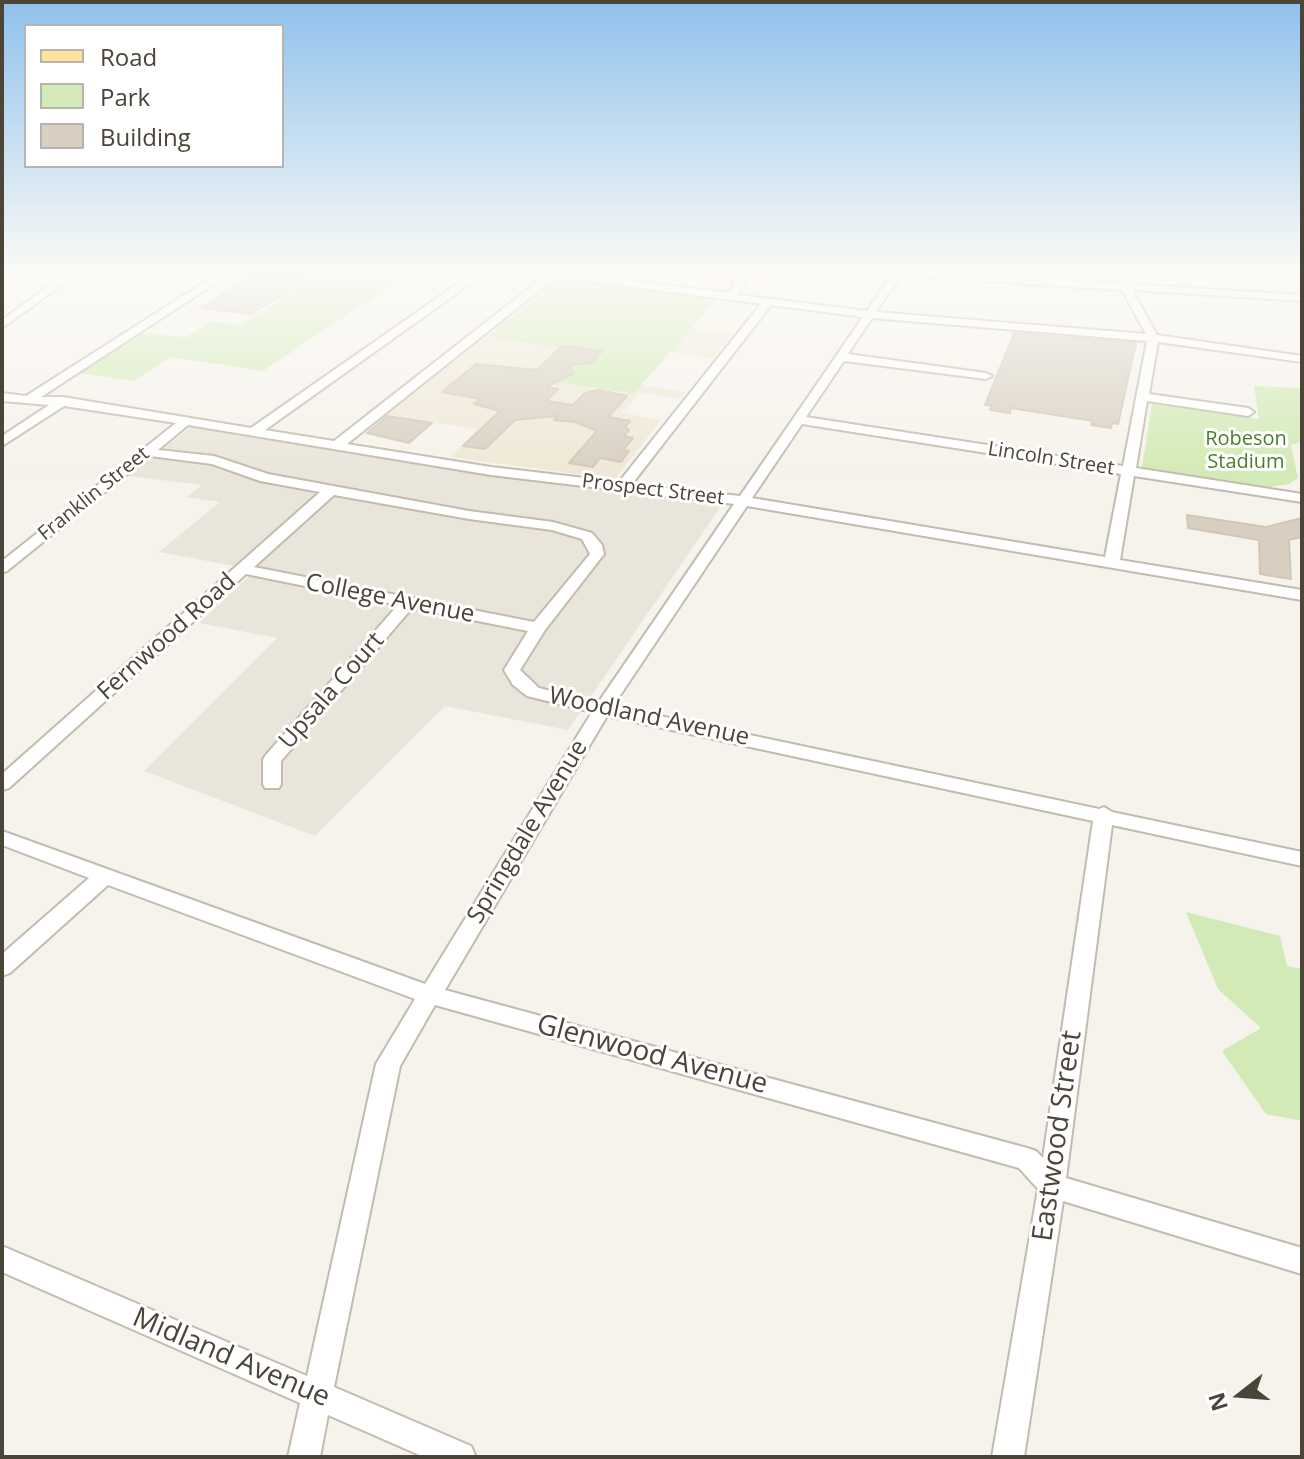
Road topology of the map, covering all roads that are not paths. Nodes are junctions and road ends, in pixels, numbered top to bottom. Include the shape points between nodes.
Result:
1 (123, 339) edge
2 (386, 339) edge
3 (471, 339) edge
4 (739, 339) edge
5 (855, 339) edge
6 (1153, 339) edge
7 (1161, 339) edge
8 (843, 357) junction
9 (1302, 359) edge
10 (986, 376) dead end
11 (2, 397) edge
12 (1143, 397) junction
13 (29, 399) junction
14 (63, 401) junction
15 (1248, 412) dead end
16 (801, 420) junction
17 (186, 421) junction
18 (254, 432) junction
19 (2, 442) edge
20 (337, 445) junction
21 (146, 452) junction
22 (1129, 471) junction
23 (623, 486) junction
24 (331, 490) junction
25 (1302, 498) edge
26 (745, 501) junction
27 (1112, 561) junction
28 (2, 568) edge
29 (243, 569) junction
30 (1302, 595) edge
31 (408, 603) junction
32 (538, 628) junction
33 (603, 708) junction
34 (2, 784) edge
35 (272, 784) dead end
36 (1104, 814) junction
37 (2, 838) edge
38 (1302, 859) edge
39 (104, 876) junction
40 (2, 967) edge
41 (430, 995) junction
42 (1052, 1186) junction
43 (2, 1259) edge
44 (1302, 1261) edge
45 (318, 1395) junction
46 (304, 1457) edge
47 (460, 1457) edge
48 (1008, 1457) edge

1 - 13 street
2 - 18 street
3 - 20 street
4 - 23 street
5 - 8 street, Springdale Avenue
6 - 12 street
7 - 9 street
8 - 10 street
8 - 16 street, Springdale Avenue
11 - 13 street, Prospect Street
12 - 15 street
12 - 22 street
13 - 14 street, Prospect Street
14 - 17 street, Prospect Street
14 - 19 street
16 - 22 street, Lincoln Street
16 - 26 street, Springdale Avenue
17 - 18 street, Prospect Street
17 - 21 street, Franklin Street
18 - 20 street, Prospect Street
20 - 23 street, Prospect Street
21 - 24 street, Woodland Avenue via 214,460 265,478
21 - 28 street, Franklin Street
22 - 25 street, Lincoln Street
22 - 27 street
23 - 26 street, Prospect Street
24 - 29 street, Fernwood Road
24 - 32 street, Woodland Avenue via 587,536 597,554
26 - 27 street, Prospect Street
26 - 33 street, Springdale Avenue
27 - 30 street, Prospect Street
29 - 31 street, College Avenue
29 - 34 street, Fernwood Road
31 - 32 street, College Avenue
31 - 35 street, Upsala Court via 272,760
32 - 33 street, Woodland Avenue via 512,670 519,681 533,692
33 - 36 street, Woodland Avenue
33 - 41 street, Springdale Avenue
36 - 38 street, Woodland Avenue
36 - 42 street, Eastwood Street
37 - 39 street, Glenwood Avenue
39 - 40 street
39 - 41 street, Glenwood Avenue
41 - 42 street, Glenwood Avenue via 1027,1159
41 - 45 street, Springdale Avenue via 388,1064
42 - 44 street, Glenwood Avenue
42 - 48 street, Eastwood Street
43 - 45 street, Midland Avenue
45 - 46 street, Springdale Avenue
45 - 47 street, Midland Avenue

